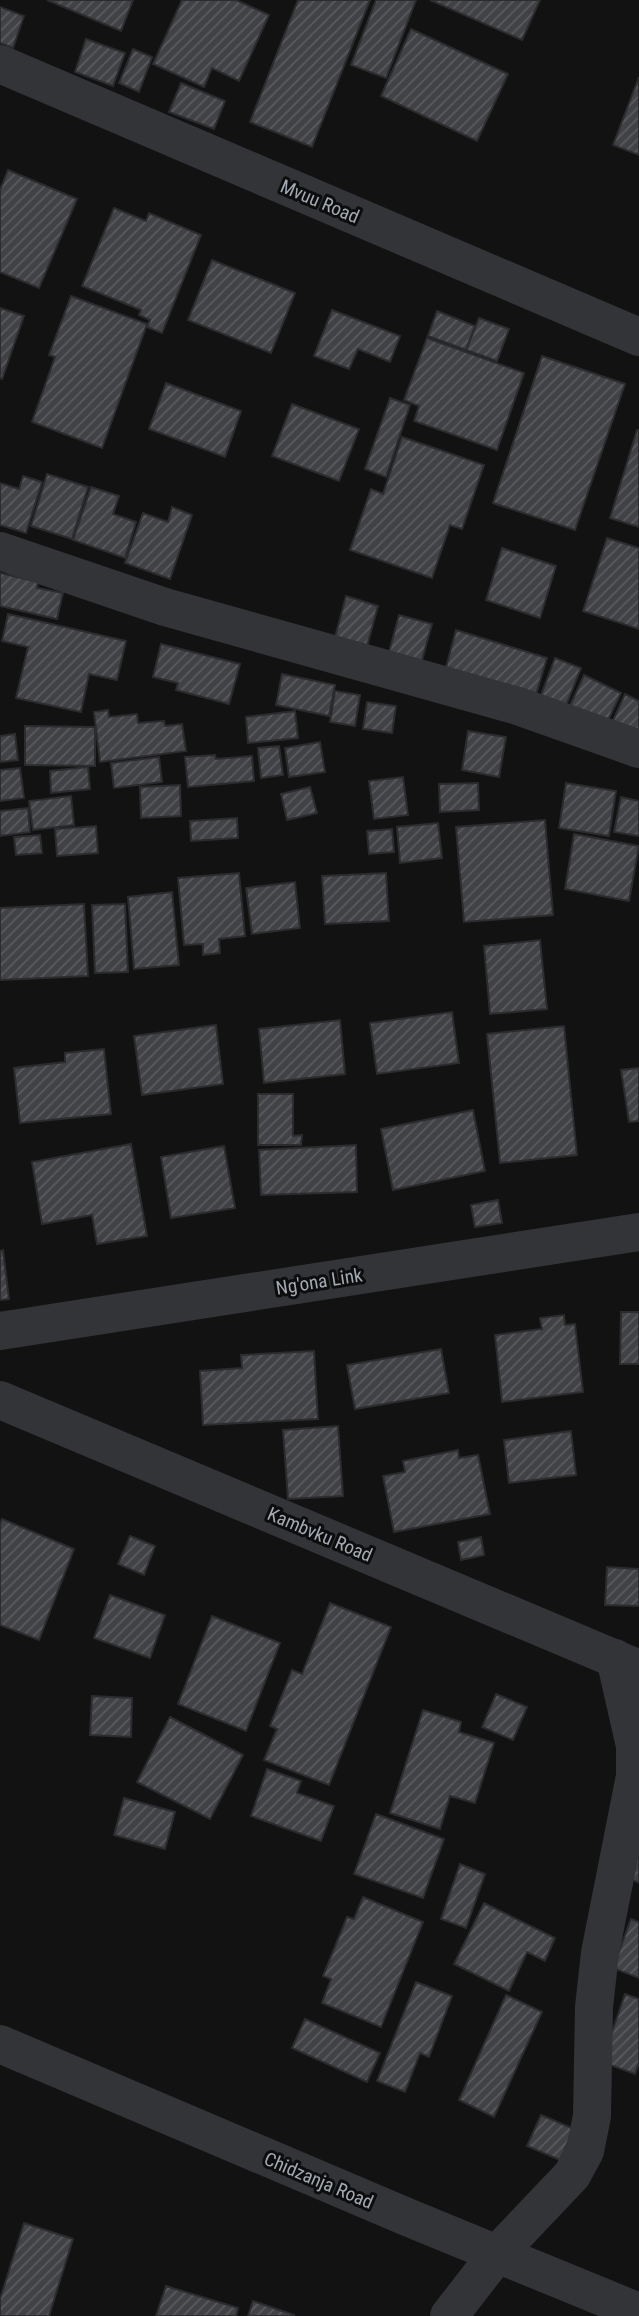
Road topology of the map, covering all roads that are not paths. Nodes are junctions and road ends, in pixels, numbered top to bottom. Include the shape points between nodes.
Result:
1 (0, 64) edge
2 (639, 337) edge
3 (0, 551) edge
4 (639, 748) edge
5 (639, 1232) edge
6 (0, 1331) edge
7 (0, 1400) edge
8 (627, 1663) edge
9 (0, 2044) edge
10 (497, 2254) junction
11 (639, 2312) edge
12 (449, 2316) edge

1 - 2 street, Mvuu Road
3 - 4 street via 165,607 518,706
5 - 6 street, Ng'ona Link
7 - 8 street, Kambvku Road
8 - 10 street via 635,1776 600,1953 592,2116 585,2151 572,2175
9 - 10 street, Chidzanja Road
10 - 11 street, Chidzanja Road
10 - 12 street

